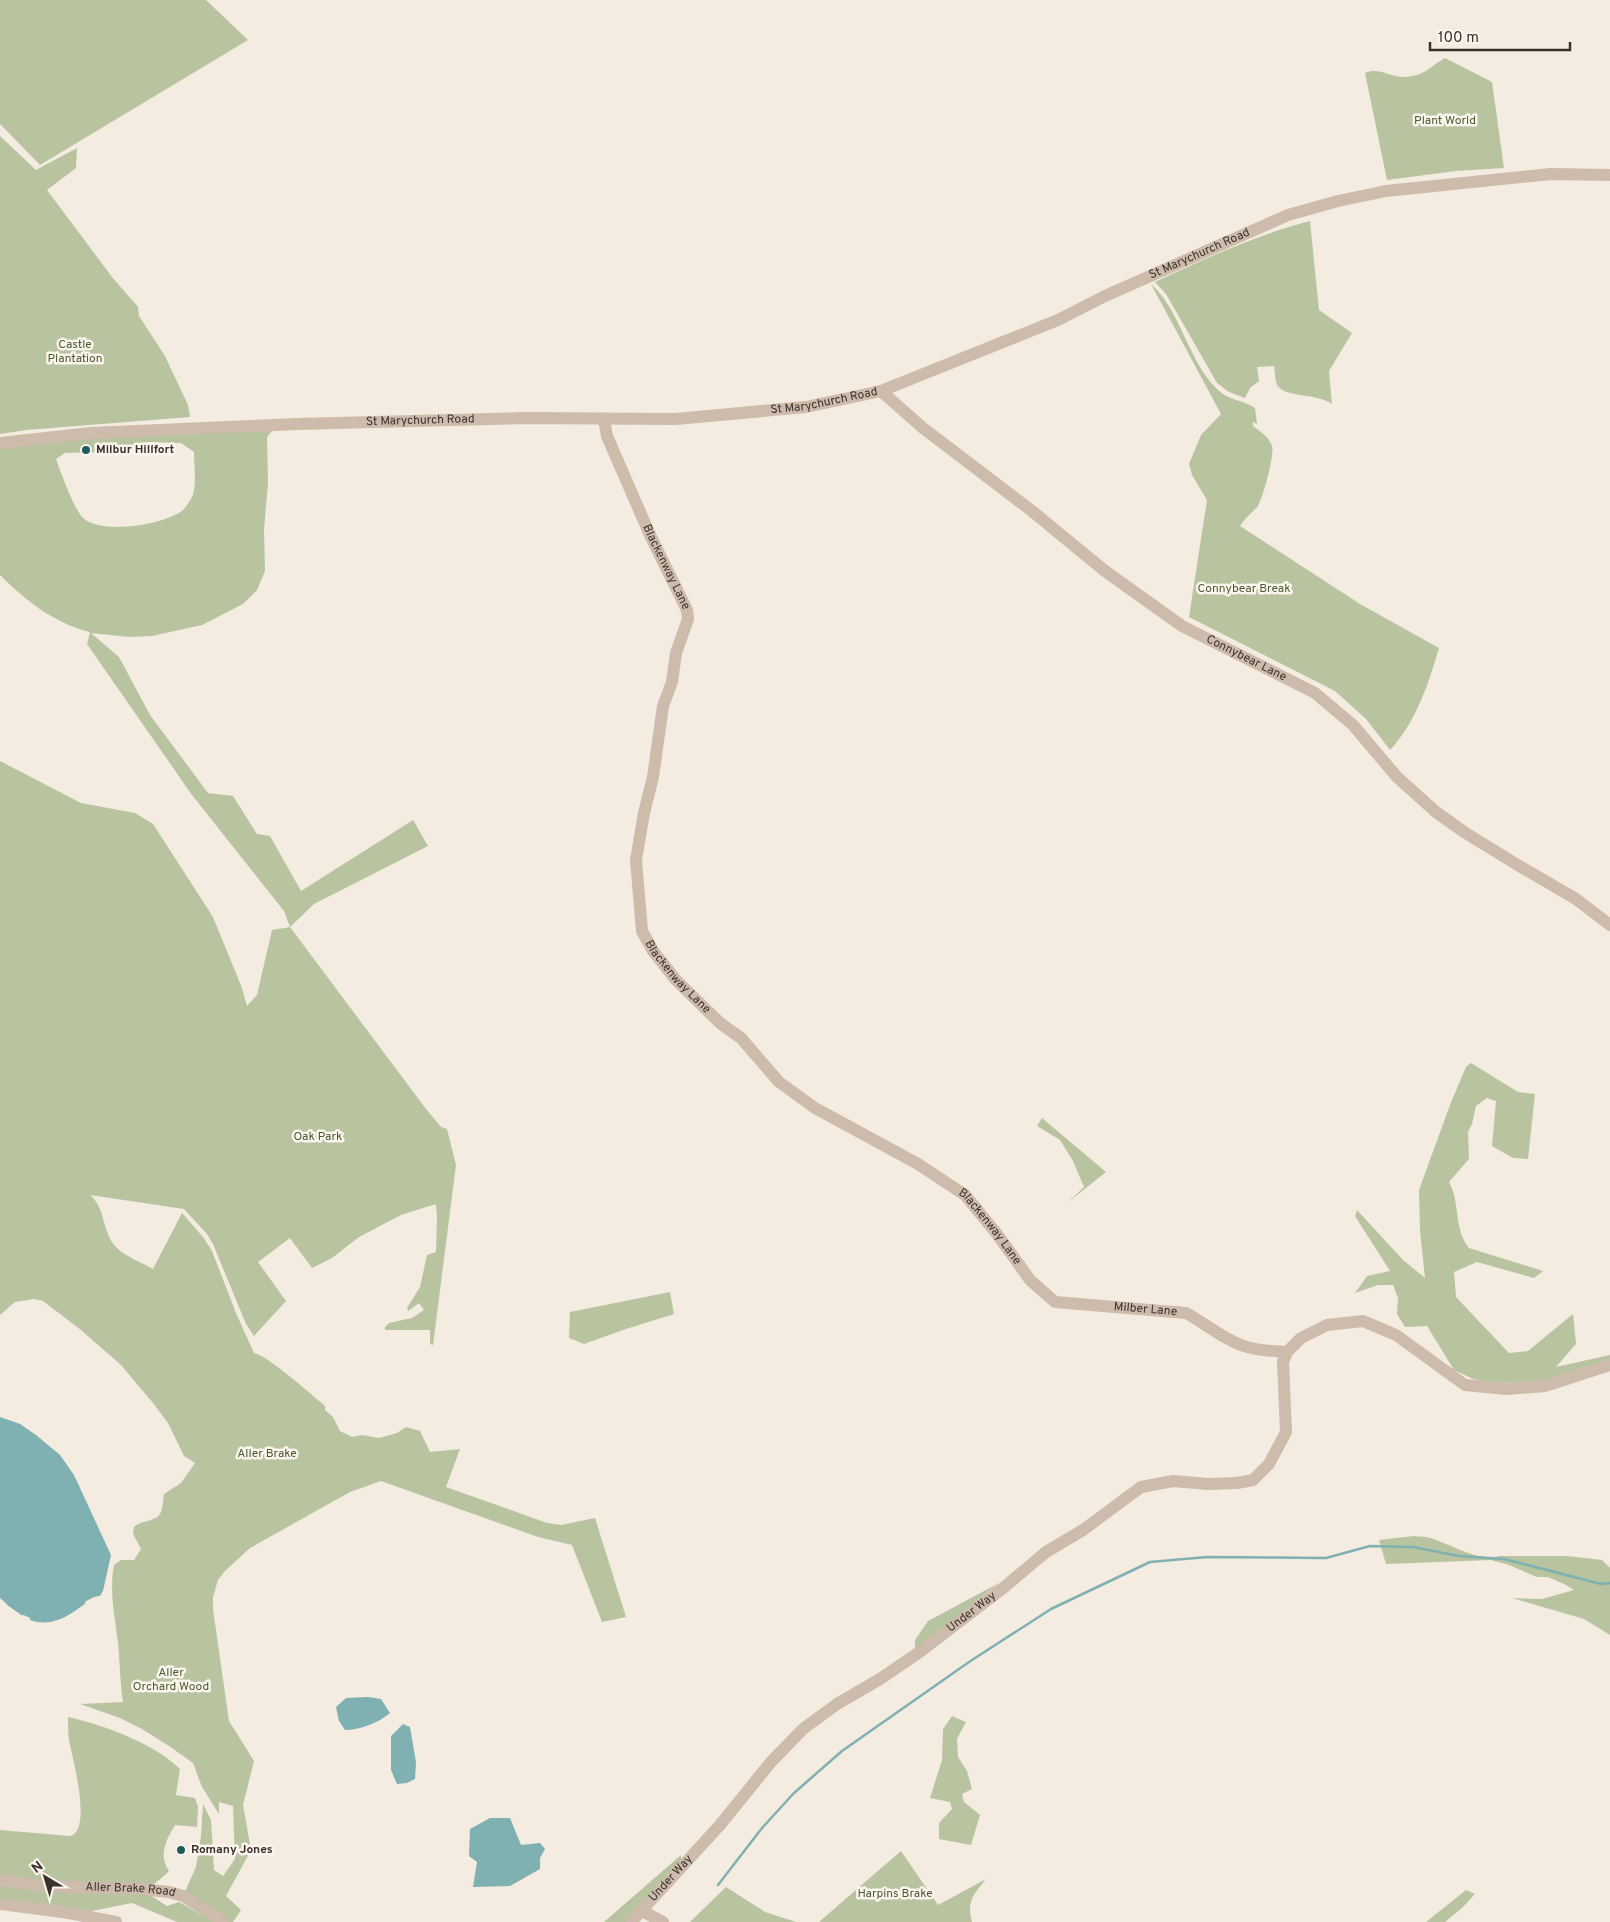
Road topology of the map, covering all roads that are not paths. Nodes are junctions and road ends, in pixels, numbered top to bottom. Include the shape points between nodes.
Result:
1 (1610, 175) edge
2 (881, 391) junction
3 (604, 420) junction
4 (0, 442) edge
5 (1610, 925) edge
6 (1055, 1302) joint
7 (1287, 1352) junction
8 (1610, 1366) edge
9 (0, 1880) edge
10 (0, 1904) edge
11 (642, 1911) junction
12 (116, 1922) edge
13 (224, 1922) edge
14 (631, 1922) edge
15 (663, 1922) edge

1 - 2 street, St Marychurch Road via 1551,174 1386,191 1288,215 1058,320
2 - 3 street, St Marychurch Road via 764,412 676,419
2 - 5 street, Connybear Lane via 923,428 1105,571 1182,626 1315,693 1353,725 1397,777 1436,812 1576,899
3 - 4 street, St Marychurch Road via 526,418 297,424
3 - 6 street, Blackenway Lane via 607,436 687,610 688,619 663,706 636,860 642,931 649,945 676,980 720,1023 741,1038 779,1082 816,1108 918,1164 965,1195 1030,1280
6 - 7 street, Milber Lane via 1186,1314 1245,1347
7 - 8 street via 1302,1338 1327,1325 1362,1321 1396,1335 1465,1385 1506,1389 1545,1386
7 - 11 street, Under Way via 1283,1362 1286,1432 1269,1464 1253,1480 1208,1484 1173,1481 1141,1487 1084,1530 1046,1552 921,1651 803,1729
9 - 13 street, Aller Brake Road via 41,1886 169,1892 183,1896
10 - 12 street
11 - 14 street, Under Way
11 - 15 street

